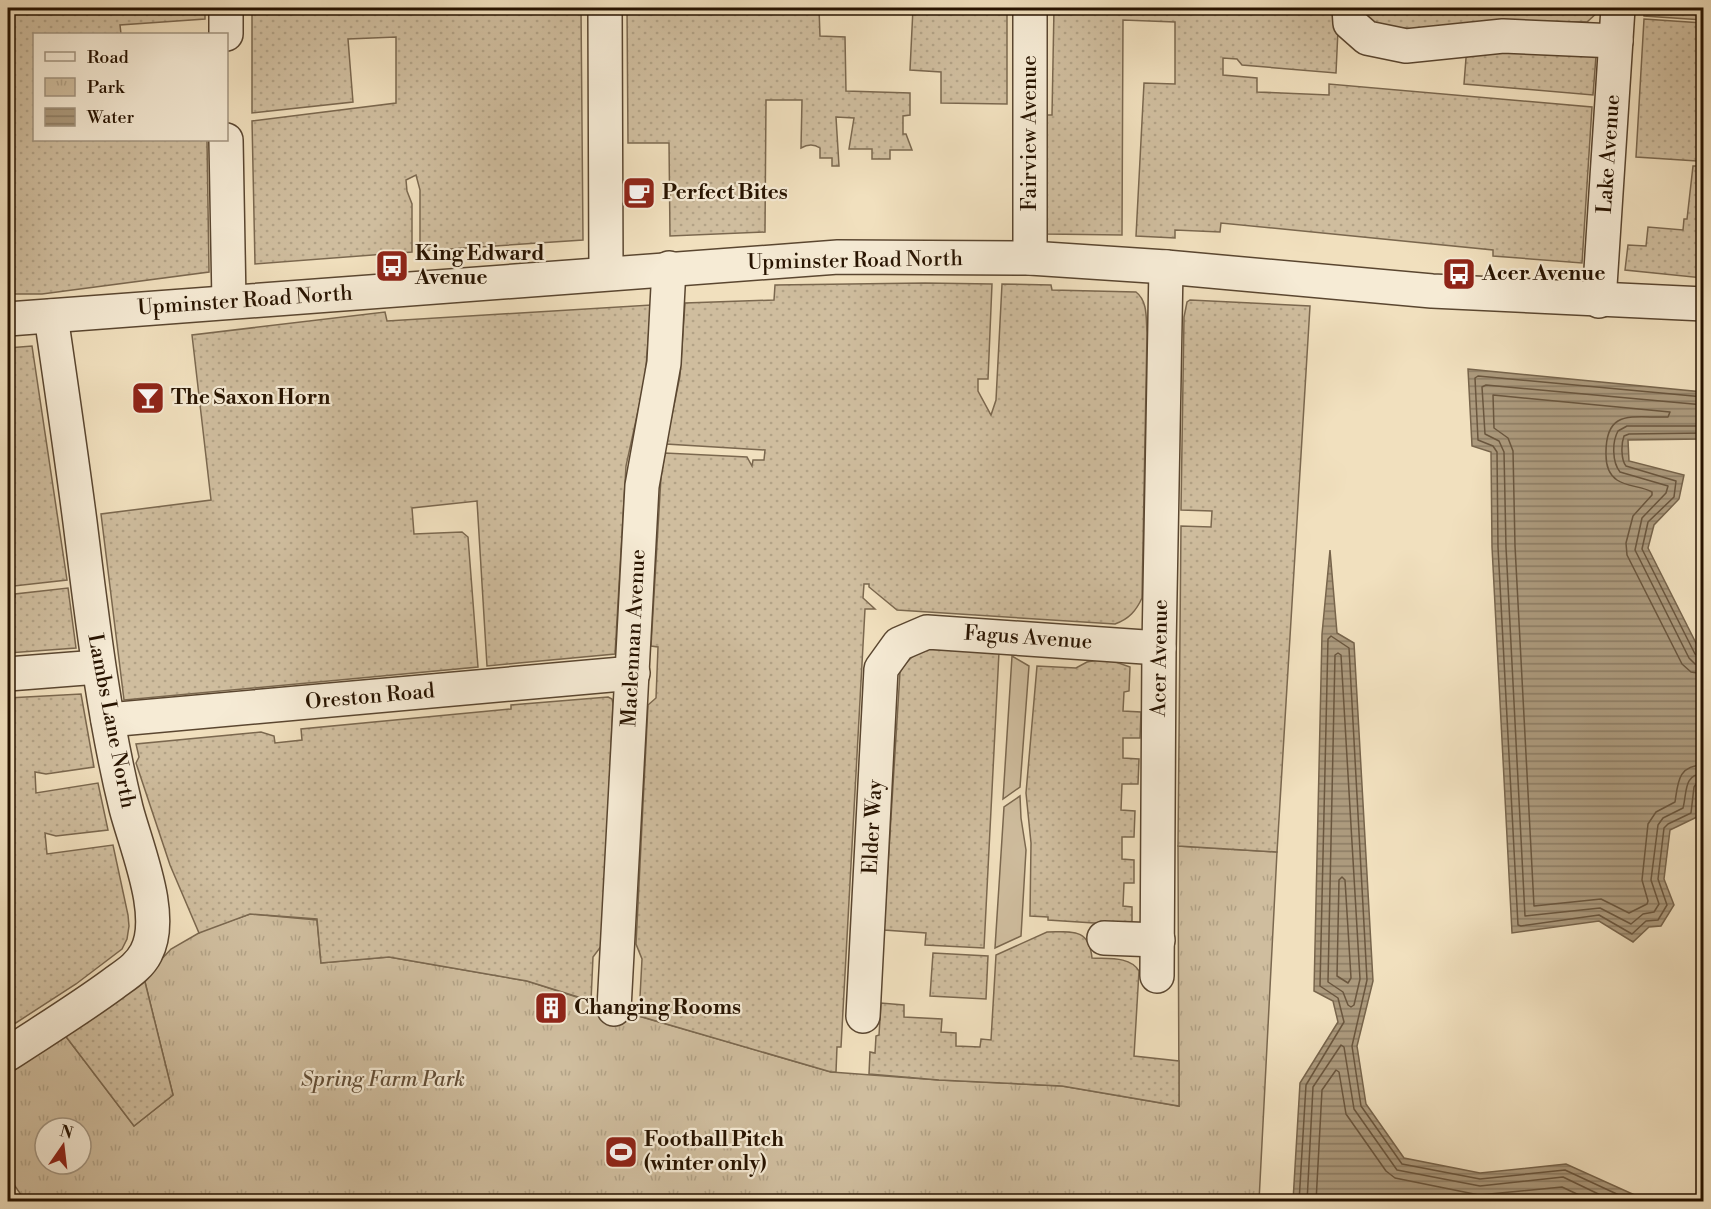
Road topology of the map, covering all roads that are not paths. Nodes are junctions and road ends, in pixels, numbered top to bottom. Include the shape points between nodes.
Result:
1 (226, 8) edge
2 (606, 8) edge
3 (1030, 8) edge
4 (1349, 8) edge
5 (1618, 8) edge
6 (226, 33) edge
7 (1616, 40) junction
8 (226, 141) edge
9 (1030, 258) junction
10 (1166, 267) junction
11 (669, 268) junction
12 (606, 273) junction
13 (1599, 301) junction
14 (229, 302) junction
15 (1704, 304) edge
16 (51, 316) junction
17 (8, 319) edge
18 (899, 644) joint
19 (1160, 648) junction
20 (98, 667) junction
21 (633, 673) junction
22 (8, 674) edge
23 (108, 720) junction
24 (1104, 938) dead end
25 (1158, 940) junction
26 (1157, 976) dead end
27 (614, 1009) dead end
28 (863, 1016) dead end
29 (8, 1054) edge

1 - 6 street
2 - 12 street
3 - 9 street, Fairview Avenue
4 - 7 street via 1350,22 1367,38 1406,46 1503,36
5 - 7 street, Lake Avenue
7 - 13 street, Lake Avenue
8 - 14 street
9 - 10 street, Upminster Road North
9 - 11 street, Upminster Road North via 838,257
10 - 13 street, Upminster Road North
10 - 19 street, Acer Avenue
11 - 12 street, Upminster Road North
11 - 21 street, Maclennan Avenue via 664,363 642,486
12 - 14 street, Upminster Road North
13 - 15 street, Upminster Road North
14 - 16 street, Upminster Road North
16 - 17 street, Upminster Road North
16 - 20 street, Lambs Lane North
18 - 19 street, Fagus Avenue via 927,632
18 - 28 street, Elder Way via 881,669
19 - 25 street, Acer Avenue
20 - 22 street
20 - 23 street, Lambs Lane North
21 - 23 street, Oreston Road
21 - 27 street, Maclennan Avenue
23 - 29 street, Lambs Lane North via 147,884 153,936 136,966
24 - 25 street
25 - 26 street, Acer Avenue

